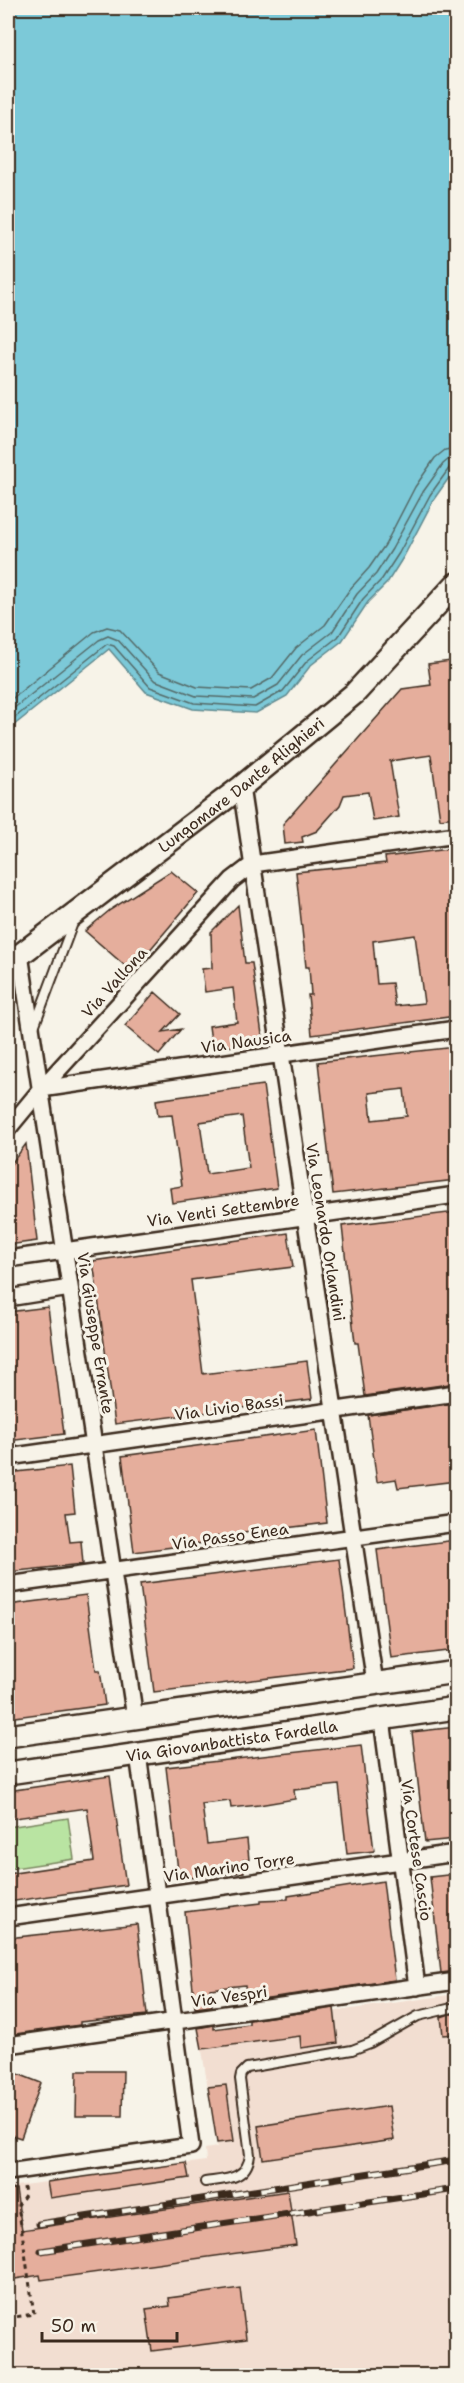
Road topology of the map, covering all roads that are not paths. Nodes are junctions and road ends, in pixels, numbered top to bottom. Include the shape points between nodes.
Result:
1 (456, 584) edge
2 (241, 787) junction
3 (456, 835) edge
4 (253, 864) junction
5 (78, 911) junction
6 (14, 959) edge
7 (456, 1029) edge
8 (32, 1031) junction
9 (281, 1054) junction
10 (41, 1089) junction
11 (8, 1129) edge
12 (456, 1195) edge
13 (306, 1216) junction
14 (65, 1251) junction
15 (8, 1259) edge
16 (70, 1288) junction
17 (8, 1298) edge
18 (456, 1392) edge
19 (334, 1410) junction
20 (94, 1445) junction
21 (8, 1457) edge
22 (456, 1523) edge
23 (354, 1538) junction
24 (113, 1570) junction
25 (8, 1585) edge
26 (456, 1672) edge
27 (375, 1683) junction
28 (456, 1708) edge
29 (135, 1718) junction
30 (382, 1719) junction
31 (8, 1736) edge
32 (138, 1754) junction
33 (8, 1773) edge
34 (456, 1853) edge
35 (401, 1861) junction
36 (157, 1896) junction
37 (8, 1917) edge
38 (456, 1981) edge
39 (417, 1987) junction
40 (456, 2007) edge
41 (174, 2022) junction
42 (8, 2045) edge
43 (14, 2171) edge
44 (206, 2182) dead end

1 - 2 main road, Lungomare Dante Alighieri via 355,693
2 - 4 street, Via Leonardo Orlandini
2 - 5 main road, Lungomare Dante Alighieri
3 - 4 street
4 - 9 street, Via Leonardo Orlandini
4 - 10 street, Via Vallona via 232,880
5 - 6 main road, Lungomare Dante Alighieri
5 - 8 lane
6 - 8 street, Via Giuseppe Errante
7 - 9 street, Via Nausica
8 - 10 street, Via Giuseppe Errante
9 - 10 street, Via Nausica
9 - 13 street, Via Leonardo Orlandini
10 - 11 street, Via Vallona
10 - 14 street, Via Giuseppe Errante
12 - 13 street, Via Venti Settembre
13 - 14 street, Via Venti Settembre
13 - 19 street, Via Leonardo Orlandini
14 - 15 street, Via Venti Settembre
14 - 16 street, Via Giuseppe Errante
16 - 17 street
16 - 20 street, Via Giuseppe Errante
18 - 19 street, Via Livio Bassi
19 - 20 street, Via Livio Bassi
19 - 23 street, Via Leonardo Orlandini
20 - 21 street, Via Livio Bassi
20 - 24 street, Via Giuseppe Errante
22 - 23 street, Via Passo Enea
23 - 24 street, Via Passo Enea
23 - 27 street, Via Leonardo Orlandini
24 - 25 street, Via Passo Enea
24 - 29 street, Via Giuseppe Errante
26 - 27 main road
27 - 29 main road
28 - 30 main road, Via Giovanbattista Fardella
29 - 31 main road
30 - 32 main road, Via Giovanbattista Fardella
30 - 35 street, Via Cortese Cascio
32 - 33 main road, Via Giovanbattista Fardella
32 - 36 street
34 - 35 street, Via Marino Torre
35 - 36 street, Via Marino Torre
35 - 39 street, Via Cortese Cascio
36 - 37 street, Via Marino Torre
36 - 41 street
38 - 39 street, Via Vespri
39 - 41 street, Via Vespri
40 - 44 lane via 418,2016 352,2050 247,2068 240,2079 250,2155 247,2169 228,2179
41 - 42 street, Via Vespri
41 - 43 street via 191,2146

